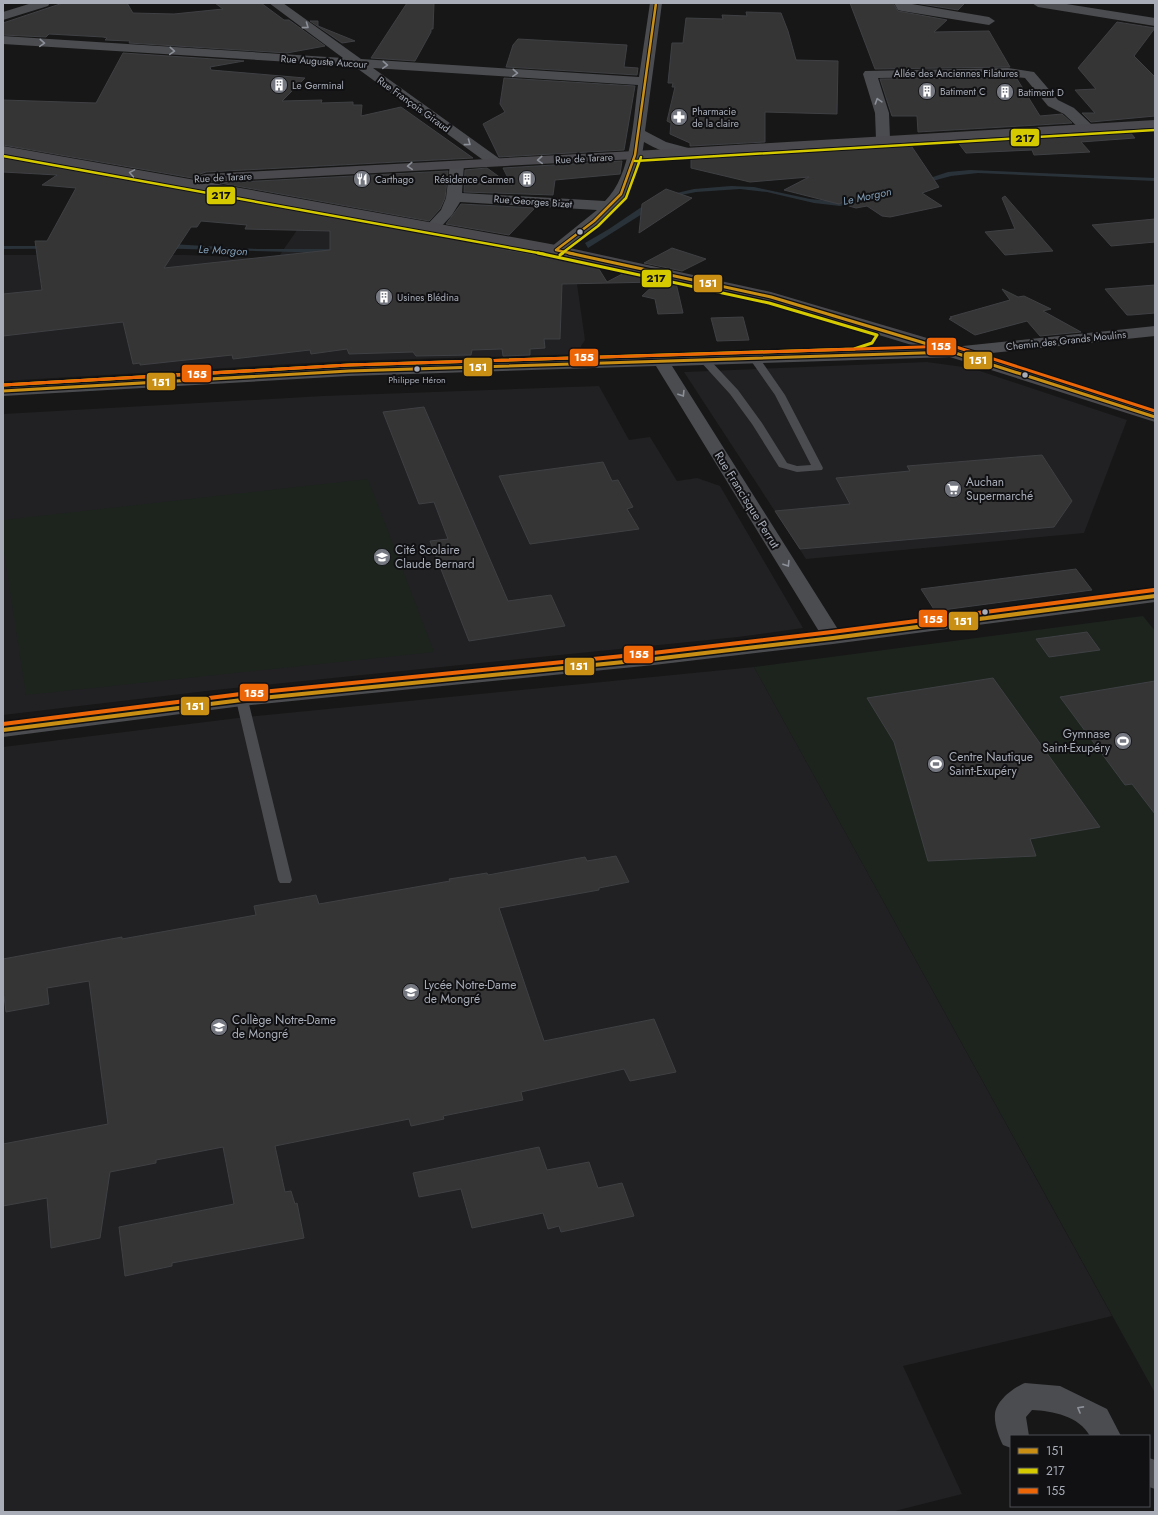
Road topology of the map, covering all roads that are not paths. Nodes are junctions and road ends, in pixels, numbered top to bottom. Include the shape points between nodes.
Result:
1 (44, 3) edge
2 (275, 3) edge
3 (656, 3) edge
4 (900, 3) edge
5 (1038, 3) edge
6 (3, 16) edge
7 (989, 21) dead end
8 (1155, 22) edge
9 (3, 40) edge
10 (357, 63) junction
11 (644, 81) junction
12 (1155, 124) edge
13 (1087, 128) junction
14 (638, 132) junction
15 (883, 139) junction
16 (3, 150) edge
17 (687, 152) junction
18 (635, 155) junction
19 (495, 162) junction
20 (458, 164) junction
21 (276, 174) junction
22 (170, 179) junction
23 (255, 195) junction
24 (456, 197) junction
25 (611, 206) junction
26 (433, 227) junction
27 (556, 250) junction
28 (1155, 331) edge
29 (886, 332) junction
30 (953, 352) junction
31 (855, 355) junction
32 (754, 358) junction
33 (704, 360) junction
34 (661, 361) junction
35 (3, 391) edge
36 (1155, 417) edge
37 (1155, 596) edge
38 (833, 638) junction
39 (242, 700) junction
40 (3, 730) edge
41 (285, 880) dead end
42 (1014, 1435) edge
43 (1105, 1435) edge

1 - 6 street
2 -> 10 street, Rue François Giraud
3 - 11 street
4 - 7 street via 902,7
5 - 8 street
9 -> 10 street, Rue Auguste Aucour
10 -> 11 street, Rue Auguste Aucour
10 -> 19 street, Rue François Giraud
11 - 14 street
12 - 13 main road, Rue de Tarare
13 - 15 main road, Rue de Tarare
15 -> 13 street, Allée des Anciennes Filatures via 882,113 870,74 1008,72 1029,75 1053,103 1069,111
14 - 17 street via 664,147
14 - 18 street
15 - 17 main road, Rue de Tarare
22 -> 16 main road
17 - 18 main road, Rue de Tarare
18 -> 19 main road, Rue de Tarare
18 - 25 street via 622,194
19 - 20 main road, Rue de Tarare
20 -> 21 main road, Rue de Tarare
20 - 24 street
21 - 22 main road, Rue de Tarare
21 - 23 main road, Rue de Tarare via 255,179 249,186
22 - 23 main road
23 - 26 main road
24 - 25 street, Rue Georges Bizet
24 - 26 street via 447,214
25 - 27 street
26 - 27 main road
27 - 29 main road via 771,297
28 - 30 street, Chemin des Grands Moulins
29 - 30 main road
29 - 31 street via 876,348
30 - 31 street, Chemin des Grands Moulins
30 - 36 main road
31 - 32 street, Chemin des Grands Moulins
32 - 33 street, Chemin des Grands Moulins
32 - 33 lane via 780,395 818,468 797,469 783,465 734,392
33 - 34 street, Chemin des Grands Moulins
34 - 35 street, Chemin des Grands Moulins via 349,371
34 -> 38 street, Rue Francisque Perrut
37 - 38 street
38 - 39 street via 654,659
39 - 40 street
39 - 41 lane
43 -> 42 street via 1096,1418 1060,1399 1025,1396 1010,1414

